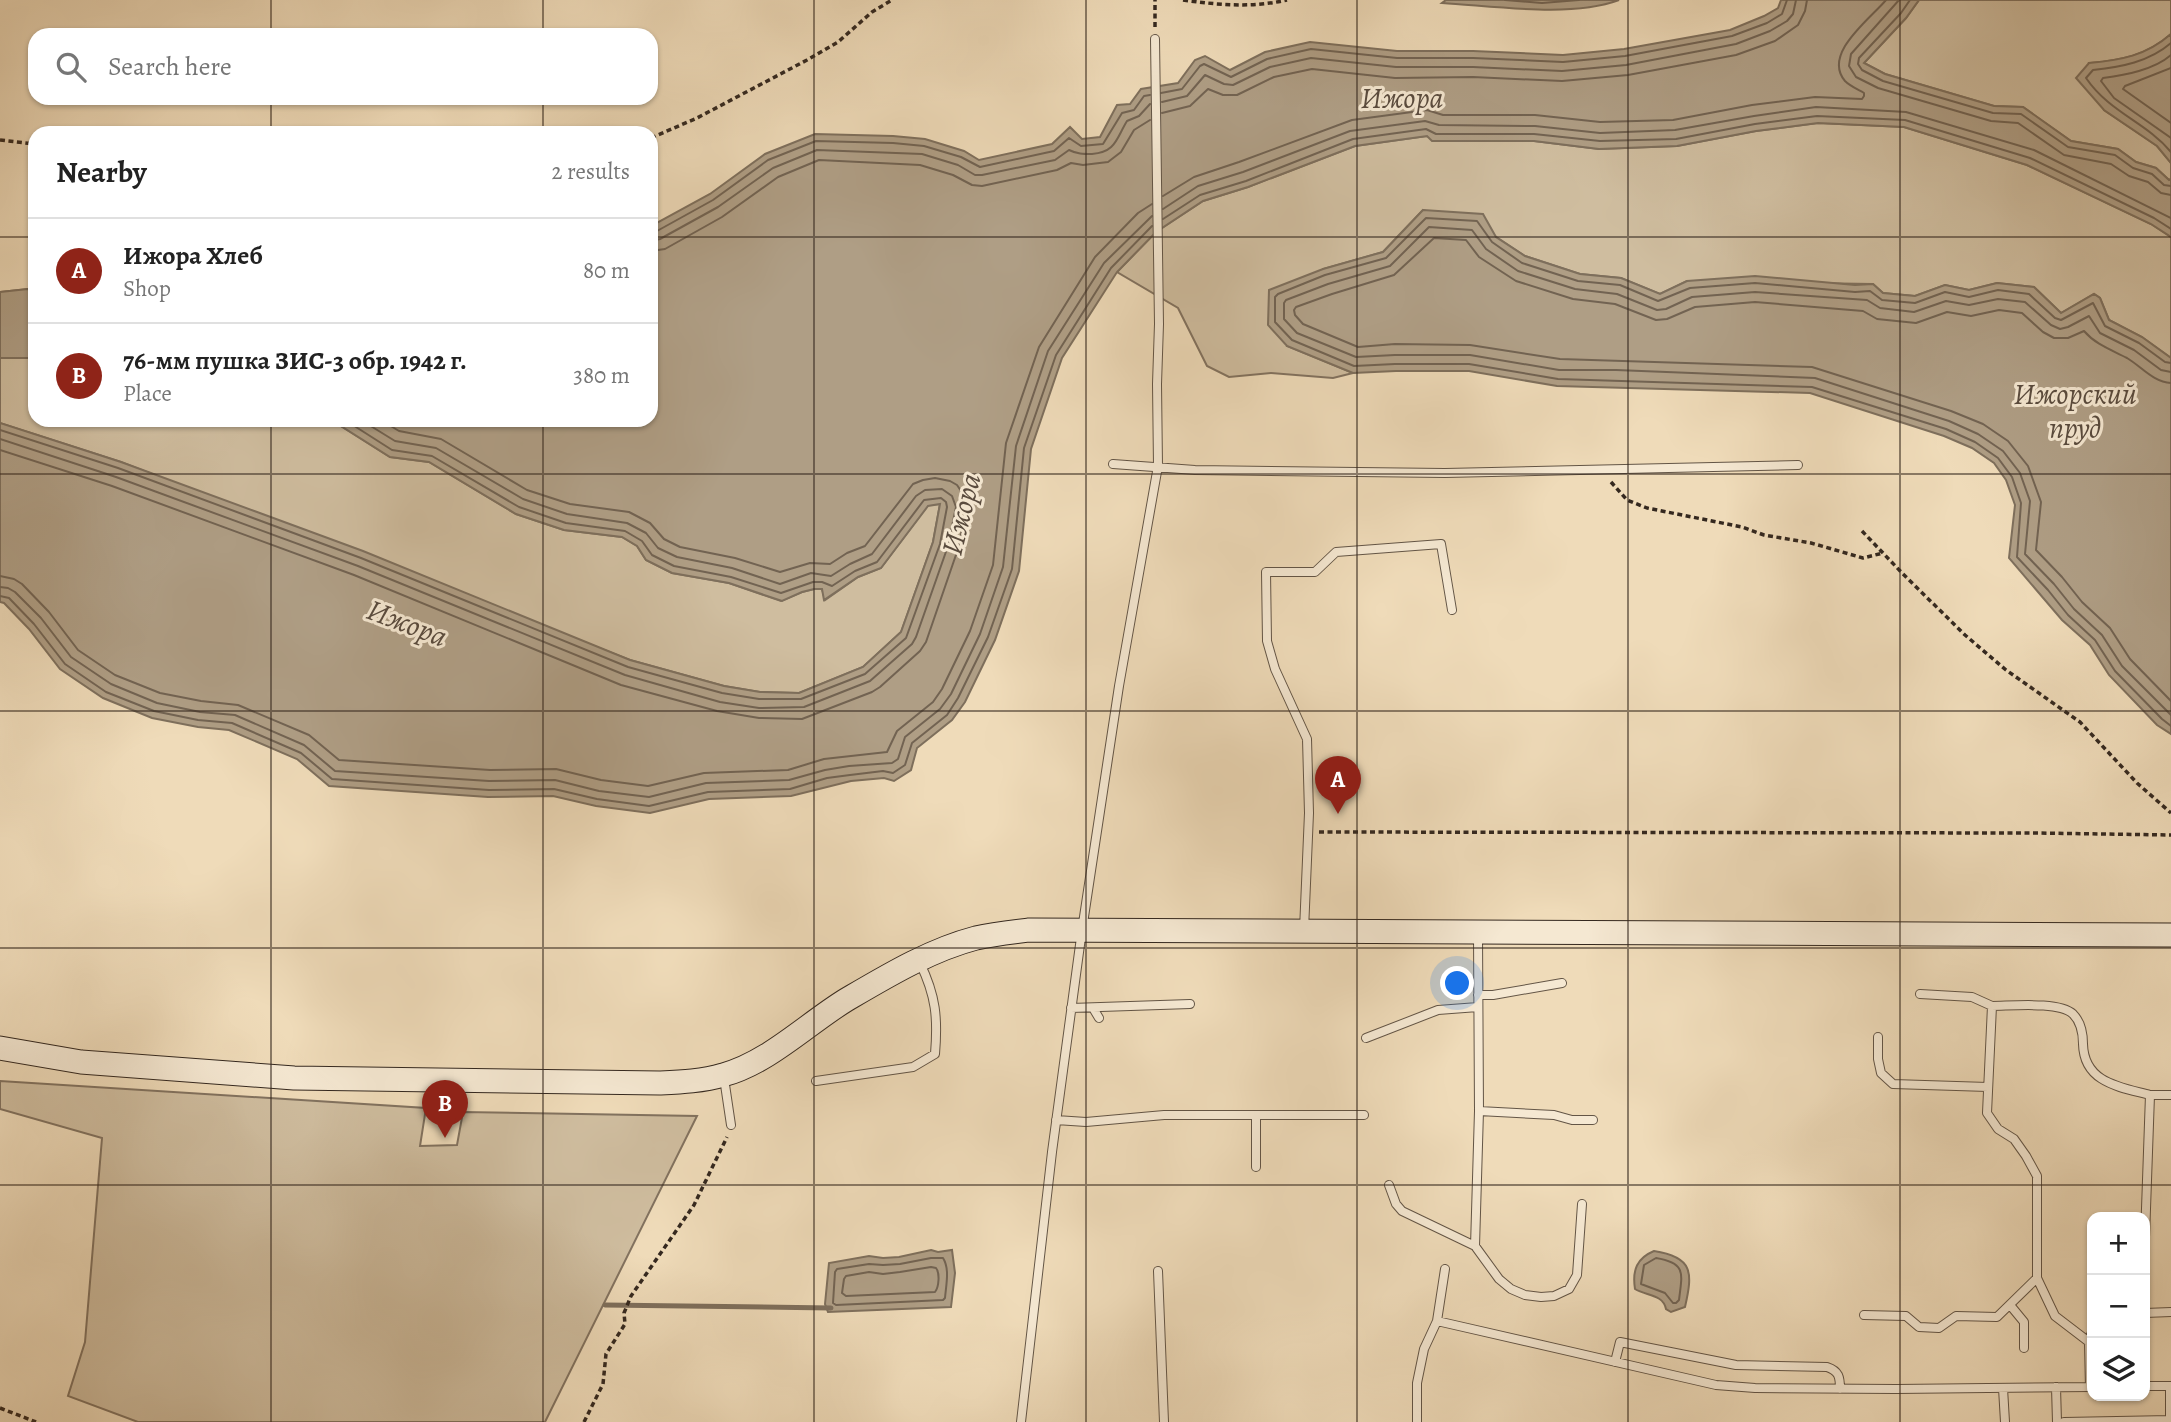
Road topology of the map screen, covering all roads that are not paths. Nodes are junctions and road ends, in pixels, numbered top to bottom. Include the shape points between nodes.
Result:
1 (1155, 39) road end
2 (1113, 464) dead end
3 (1798, 465) dead end
4 (1158, 466) junction
5 (1452, 610) dead end
6 (1082, 930) junction
7 (1304, 931) junction
8 (1478, 932) junction
9 (2171, 935) edge
10 (919, 960) junction
11 (1562, 983) dead end
12 (1920, 994) dead end
13 (1478, 995) junction
14 (1190, 1004) dead end
15 (1992, 1006) junction
16 (1478, 1007) junction
17 (1071, 1008) junction
18 (1093, 1008) junction
19 (1099, 1018) dead end
20 (1878, 1037) dead end
21 (1366, 1038) dead end
22 (0, 1048) edge
23 (723, 1075) junction
24 (816, 1082) dead end
25 (1987, 1087) junction
26 (2150, 1095) junction
27 (2171, 1095) edge
28 (1479, 1111) junction
29 (1364, 1115) dead end
30 (1256, 1116) junction
31 (1056, 1120) junction
32 (1593, 1120) dead end
33 (731, 1125) road end
34 (1256, 1167) dead end
35 (1390, 1185) dead end
36 (1582, 1204) dead end
37 (2146, 1212) edge
38 (1475, 1247) junction
39 (1445, 1269) dead end
40 (1158, 1271) dead end
41 (2038, 1278) junction
42 (2010, 1305) junction
43 (2171, 1312) edge
44 (2150, 1313) edge
45 (1864, 1315) dead end
46 (1437, 1321) junction
47 (2087, 1340) edge
48 (2024, 1348) dead end
49 (1615, 1362) junction
50 (2150, 1386) edge
51 (2171, 1386) edge
52 (2056, 1387) junction
53 (2087, 1387) edge
54 (2003, 1388) junction
55 (1840, 1389) junction
56 (2170, 1421) edge
57 (1021, 1422) edge
58 (1164, 1422) edge
59 (1417, 1422) edge
60 (2005, 1422) edge
61 (2057, 1422) edge
62 (2064, 1422) edge

1 - 4 lane
2 - 4 lane
3 - 4 lane via 1417,473
4 - 6 lane
5 - 7 lane via 1441,544 1336,552 1315,572 1266,572 1267,641 1307,739
6 - 7 main road
6 - 10 main road via 998,934
6 - 17 lane
7 - 8 main road
8 - 9 main road
8 - 13 lane
10 - 23 main road via 847,1000 756,1062
10 - 24 lane via 935,1001 935,1054 913,1067
11 - 13 lane
12 - 15 lane via 1972,997
13 - 16 lane
14 - 18 lane
15 - 25 lane
15 - 26 lane via 2049,1006 2072,1013 2082,1030 2083,1055 2096,1077
16 - 21 lane via 1438,1010
16 - 28 lane
17 - 18 lane
17 - 31 lane
18 - 19 lane
20 - 25 lane via 1881,1073 1894,1084
22 - 23 main road via 80,1062 294,1078 660,1083
23 - 33 lane
25 - 41 lane via 1987,1113 1998,1129 2014,1139 2037,1176
26 - 27 lane
26 - 37 lane
28 - 32 lane
28 - 38 lane
29 - 30 lane
30 - 31 lane
30 - 34 lane
31 - 57 lane
35 - 38 lane via 1402,1211
36 - 38 lane via 1577,1275 1569,1289 1554,1296 1525,1295 1511,1289
39 - 46 lane
40 - 58 lane
41 - 42 lane
41 - 47 lane via 2055,1316
42 - 45 lane via 1997,1317 1956,1316 1939,1328 1919,1327 1906,1316
42 - 48 lane via 2024,1322
43 - 44 lane
46 - 49 lane
46 - 59 lane via 1424,1349 1417,1383
49 - 55 lane via 1716,1385
49 - 55 lane via 1620,1342 1737,1365 1827,1367 1840,1377
50 - 51 lane
51 - 56 lane
52 - 53 lane
52 - 54 lane
52 - 61 lane
54 - 55 lane
54 - 60 lane
56 - 62 lane

